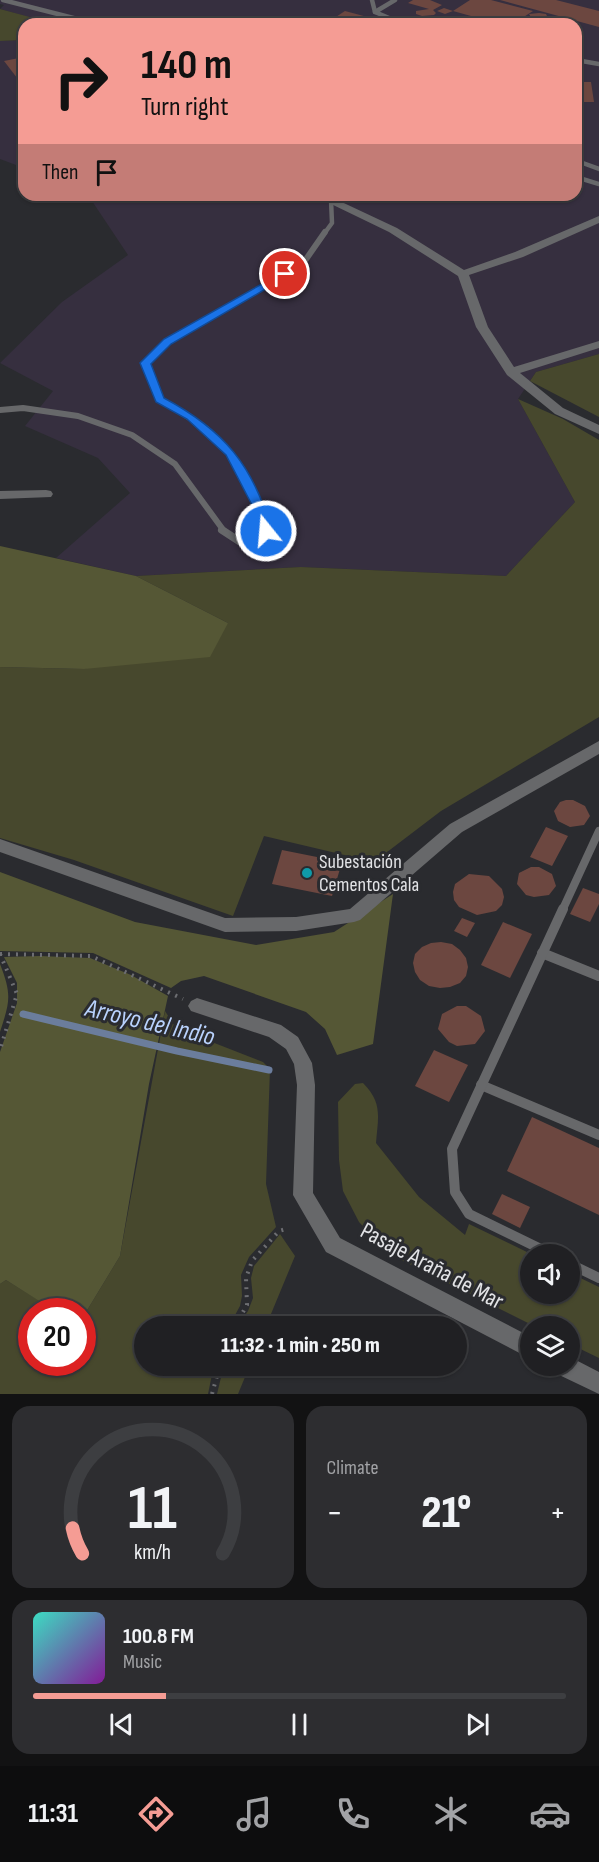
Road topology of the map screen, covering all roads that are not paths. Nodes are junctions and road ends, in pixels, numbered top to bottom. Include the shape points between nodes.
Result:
1 (3, 0) edge
2 (372, 0) edge
3 (395, 0) edge
4 (375, 12) junction
5 (74, 18) edge
6 (389, 18) edge
7 (582, 61) edge
8 (599, 64) edge
9 (582, 163) edge
10 (599, 169) edge
11 (582, 179) edge
12 (599, 184) edge
13 (327, 201) edge
14 (332, 201) edge
15 (599, 219) edge
16 (463, 274) junction
17 (599, 344) edge
18 (511, 372) junction
19 (0, 410) edge
20 (599, 430) edge
21 (46, 494) dead end
22 (0, 495) edge
23 (599, 747) edge
24 (599, 831) edge
25 (0, 845) edge
26 (542, 953) junction
27 (599, 976) edge
28 (197, 1006) road end
29 (481, 1085) junction
30 (599, 1135) edge
31 (530, 1244) edge
32 (580, 1269) edge
33 (599, 1278) edge
34 (520, 1342) edge
35 (580, 1374) edge
36 (599, 1384) edge

1 - 5 lane
2 - 4 lane
3 - 4 lane
4 - 6 lane
7 - 8 lane
9 - 10 lane
11 - 12 lane
13 - 19 lane via 332,223 302,265 168,342 146,363 159,399 191,417 231,453 258,505 266,531 242,543 221,529 175,464 132,435 78,416 23,408
14 - 16 street via 393,230
15 - 16 street via 506,260
16 - 18 street via 482,327
17 - 18 street
18 - 20 street via 560,411
21 - 22 street
23 - 25 street via 456,828 354,915 296,924 225,925
24 - 26 lane
26 - 27 lane
26 - 29 lane
28 - 34 street, Pasaje Araña de Mar via 275,1031 292,1043 303,1063 306,1085 303,1195 333,1245
29 - 30 lane
29 - 31 lane via 452,1149 455,1192 470,1214
32 - 33 lane
35 - 36 street

